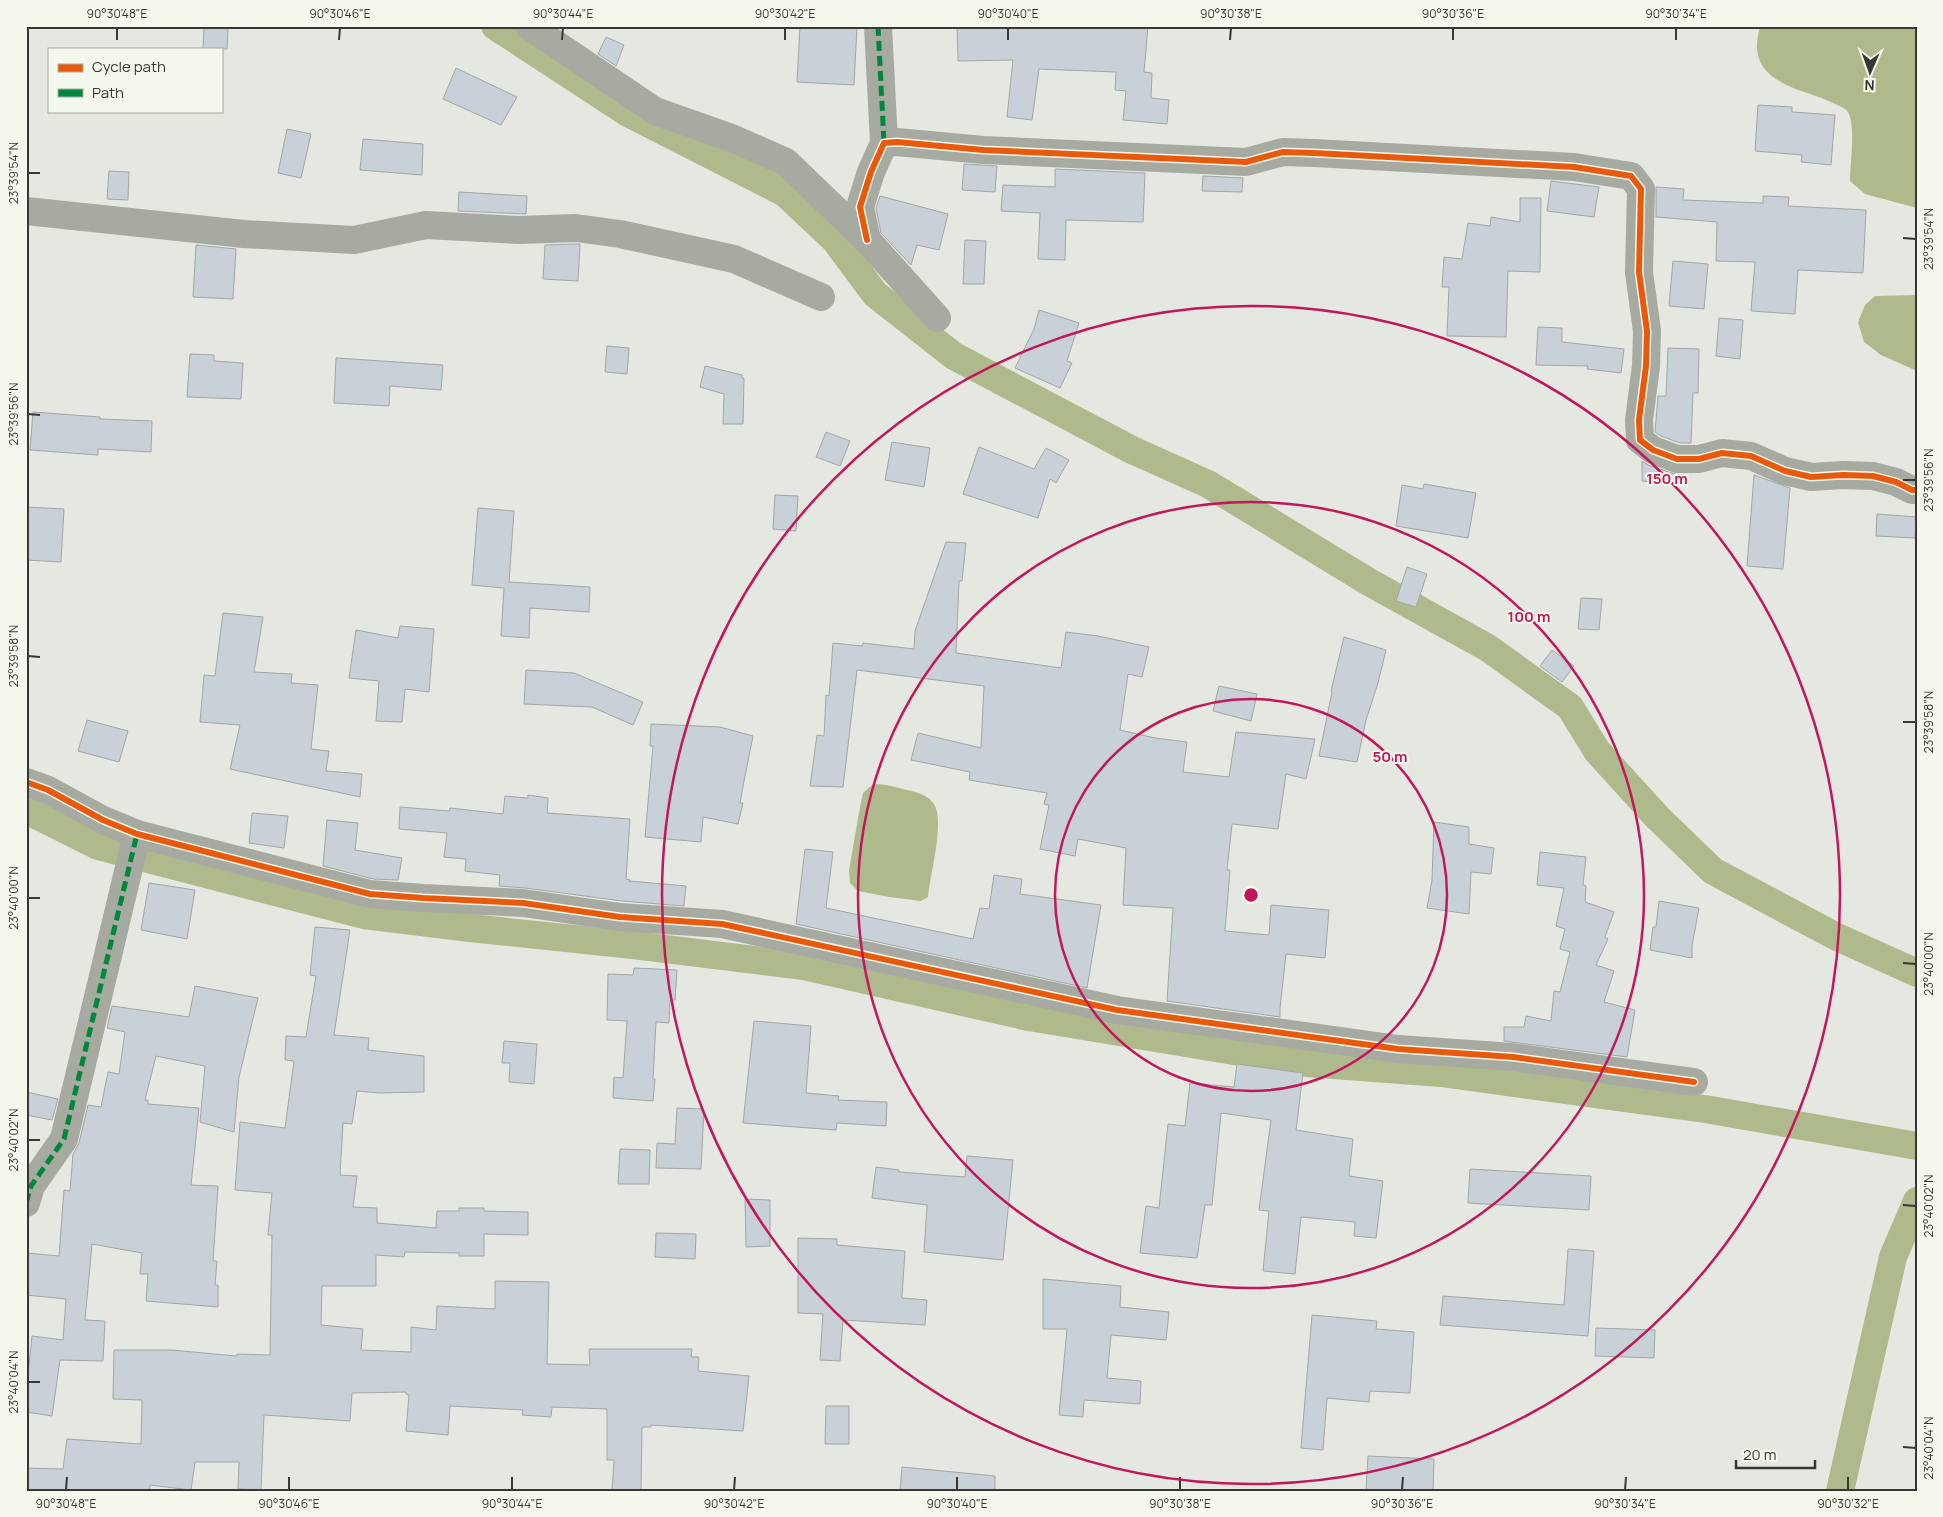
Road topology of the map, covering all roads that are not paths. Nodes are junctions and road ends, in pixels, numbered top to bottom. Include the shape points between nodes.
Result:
1 (529, 26) edge
2 (878, 26) edge
3 (884, 143) junction
4 (26, 211) edge
5 (867, 240) junction
6 (821, 297) dead end
7 (936, 318) dead end
8 (1917, 490) edge
9 (26, 782) edge
10 (137, 834) junction
11 (1694, 1082) dead end
12 (26, 1203) edge

1 - 5 street via 655,111 734,139 786,162
2 - 3 street
3 - 5 street via 860,207
3 - 8 street via 1246,162 1283,152 1363,155 1574,167 1631,176 1641,189 1639,272 1647,331 1646,366 1638,420 1640,440 1653,450 1677,459 1699,460 1722,453 1751,456 1785,471 1811,477 1873,476
4 - 6 street via 244,234 354,240 426,225 519,230 576,228 620,234 734,260
5 - 7 street
9 - 10 street
10 - 11 street via 370,894 523,903 620,917 722,924 1117,1010 1398,1049 1513,1057
10 - 12 street via 64,1139 31,1186

